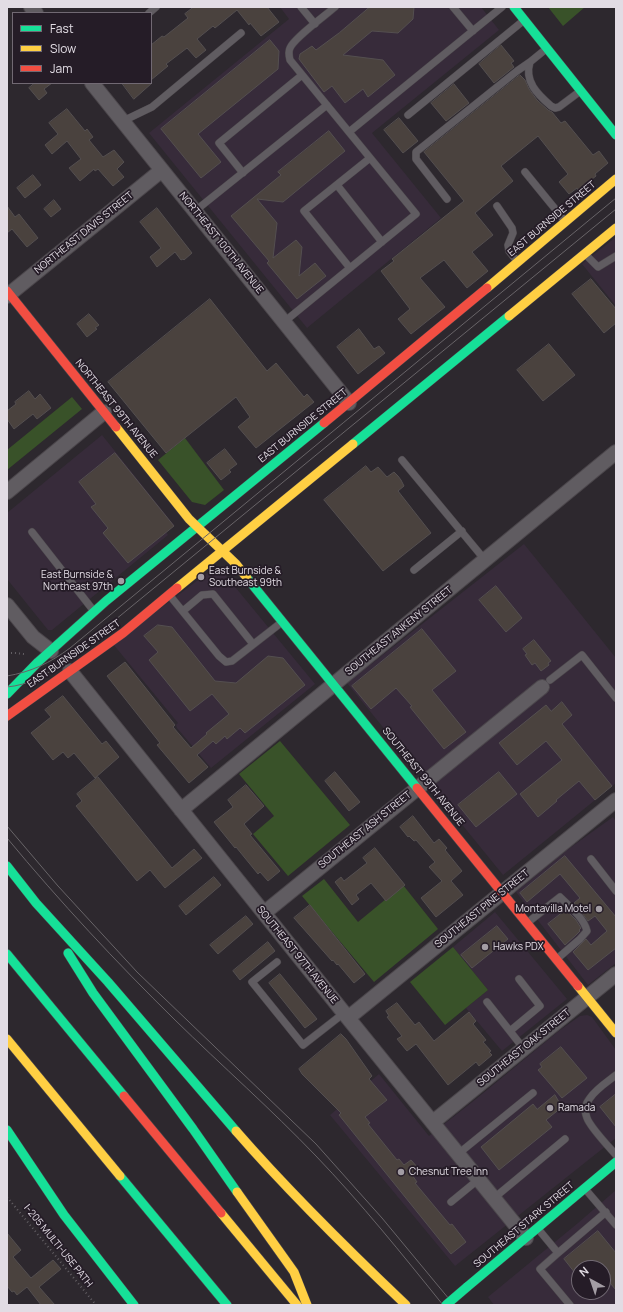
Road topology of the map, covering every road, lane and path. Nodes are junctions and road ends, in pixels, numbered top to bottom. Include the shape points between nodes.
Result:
1 (301, 7) edge
2 (336, 7) edge
3 (453, 7) edge
4 (502, 7) edge
5 (514, 7) edge
6 (524, 20) junction
7 (315, 24) junction
8 (473, 31) junction
9 (241, 33) dead end
10 (547, 48) junction
11 (530, 62) junction
12 (302, 75) junction
13 (93, 84) edge
14 (580, 90) junction
15 (327, 105) junction
16 (408, 115) dead end
17 (123, 121) junction
18 (348, 132) junction
19 (616, 135) edge
20 (370, 158) junction
21 (162, 170) junction
22 (525, 172) dead end
23 (243, 173) junction
24 (616, 179) edge
25 (337, 185) junction
26 (447, 199) dead end
27 (497, 206) dead end
28 (195, 212) junction
29 (565, 221) junction
30 (616, 228) edge
31 (382, 242) junction
32 (585, 254) junction
33 (616, 256) edge
34 (518, 262) junction
35 (350, 268) junction
36 (8, 294) edge
37 (284, 322) junction
38 (349, 403) junction
39 (104, 412) junction
40 (616, 452) edge
41 (402, 460) dead end
42 (7, 492) edge
43 (197, 527) junction
44 (462, 531) junction
45 (32, 532) dead end
46 (209, 538) joint
47 (222, 551) junction
48 (485, 560) junction
49 (414, 570) dead end
50 (169, 595) junction
51 (7, 605) edge
52 (183, 611) junction
53 (95, 612) junction
54 (283, 621) junction
55 (253, 644) junction
56 (51, 651) junction
57 (7, 653) edge
58 (25, 654) dead end
59 (70, 671) junction
60 (334, 684) junction
61 (546, 684) joint
62 (7, 694) edge
63 (616, 698) edge
64 (7, 716) edge
65 (418, 788) junction
66 (616, 800) edge
67 (181, 810) junction
68 (591, 859) dead end
69 (7, 866) edge
70 (616, 891) edge
71 (502, 893) junction
72 (36, 903) junction
73 (264, 913) junction
74 (527, 923) junction
75 (7, 954) edge
76 (556, 959) junction
77 (277, 962) dead end
78 (616, 974) edge
79 (519, 979) dead end
80 (587, 998) junction
81 (487, 1002) dead end
82 (346, 1015) junction
83 (510, 1031) junction
84 (616, 1033) edge
85 (7, 1039) edge
86 (524, 1049) junction
87 (13, 1060) dead end
88 (616, 1075) edge
89 (41, 1081) junction
90 (533, 1093) dead end
91 (433, 1122) junction
92 (7, 1130) edge
93 (565, 1139) dead end
94 (458, 1154) junction
95 (616, 1155) edge
96 (616, 1162) edge
97 (479, 1179) junction
98 (585, 1189) junction
99 (7, 1197) edge
100 (494, 1198) junction
101 (451, 1202) dead end
102 (606, 1212) junction
103 (616, 1224) edge
104 (537, 1228) junction
105 (526, 1238) junction
106 (558, 1253) junction
107 (96, 1305) edge
108 (134, 1305) edge
109 (227, 1305) edge
110 (297, 1305) edge
111 (307, 1305) edge
112 (406, 1305) edge
113 (446, 1305) edge
114 (570, 1305) edge

1 - 7 lane
2 - 7 lane
3 - 8 lane
4 - 8 lane
5 - 6 main road
6 - 10 main road
6 - 16 lane
7 - 12 lane via 290,48 290,60
8 - 18 lane
9 - 17 lane via 152,107
10 - 11 lane
10 - 14 main road
11 - 14 lane via 528,70 531,84 551,106 559,107
11 - 26 lane via 416,152 416,159
12 - 15 lane
12 - 23 lane via 219,143
13 - 17 street, NORTHEAST 100TH AVENUE
14 - 19 main road
15 - 18 lane
15 - 23 lane
17 - 21 street, NORTHEAST 100TH AVENUE
18 - 20 lane
20 - 25 lane
20 - 31 lane via 416,214
21 - 28 street, NORTHEAST 100TH AVENUE
21 - 36 street, NORTHEAST DAVIS STREET
22 - 29 lane
23 - 28 lane
24 - 29 main road, EAST BURNSIDE STREET
25 - 31 lane
25 - 35 lane via 304,210
27 - 34 lane via 512,228 509,252
28 - 37 street, NORTHEAST 100TH AVENUE
29 - 34 main road, EAST BURNSIDE STREET
30 - 32 main road, EAST BURNSIDE STREET
31 - 35 lane
32 - 33 lane via 598,267
32 - 47 main road, EAST BURNSIDE STREET
34 - 38 main road, EAST BURNSIDE STREET
35 - 37 lane
36 - 39 main road, NORTHEAST 99TH AVENUE
37 - 38 street, NORTHEAST 100TH AVENUE
38 - 43 main road, EAST BURNSIDE STREET
39 - 42 street
39 - 43 main road, NORTHEAST 99TH AVENUE
40 - 48 street, SOUTHEAST ANKENY STREET
41 - 44 lane
43 - 46 main road, NORTHEAST 99TH AVENUE
43 - 53 main road, EAST BURNSIDE STREET
44 - 48 lane
44 - 49 lane
45 - 53 lane
46 - 47 main road, SOUTHEAST 99TH AVENUE
47 - 50 main road, EAST BURNSIDE STREET
47 - 54 main road, SOUTHEAST 99TH AVENUE via 236,564
48 - 60 street, SOUTHEAST ANKENY STREET
50 - 52 lane
50 - 59 main road, EAST BURNSIDE STREET via 123,633
51 - 56 street via 32,637
52 - 55 lane via 202,595 213,594
52 - 55 lane via 226,662 232,661
53 - 56 main road, EAST BURNSIDE STREET
54 - 55 lane
54 - 60 main road, SOUTHEAST 99TH AVENUE
56 - 62 main road, EAST BURNSIDE STREET
57 - 58 path
59 - 64 main road, EAST BURNSIDE STREET
59 - 67 street, SOUTHEAST 97TH AVENUE
60 - 65 main road, SOUTHEAST 99TH AVENUE
60 - 67 street, SOUTHEAST ANKENY STREET
61 - 63 lane via 582,655
61 - 65 street, SOUTHEAST ASH STREET
65 - 71 main road, SOUTHEAST 99TH AVENUE
65 - 73 street, SOUTHEAST ASH STREET
66 - 71 street, SOUTHEAST PINE STREET
67 - 73 street, SOUTHEAST 97TH AVENUE
68 - 70 lane
69 - 72 main road
71 - 74 main road, SOUTHEAST 99TH AVENUE
71 - 82 street, SOUTHEAST PINE STREET
72 - 111 main road via 93,993 294,1272
72 - 112 main road via 108,982 254,1153 326,1228
73 - 82 street, SOUTHEAST 97TH AVENUE
74 - 76 main road, SOUTHEAST 99TH AVENUE
74 - 76 lane via 560,897 586,925 587,931 580,939
75 - 110 main road
76 - 80 main road, SOUTHEAST 99TH AVENUE
77 - 82 lane via 252,982 303,1045
78 - 80 street, SOUTHEAST OAK STREET
79 - 83 lane via 540,1006
80 - 84 main road, SOUTHEAST 99TH AVENUE
80 - 86 street, SOUTHEAST OAK STREET
81 - 83 lane
82 - 91 street, SOUTHEAST 97TH AVENUE
83 - 86 lane
85 - 89 main road
86 - 91 street, SOUTHEAST OAK STREET
87 - 89 main road
88 - 95 lane via 588,1099 585,1113 588,1121
89 - 109 main road
90 - 94 lane
91 - 94 street, SOUTHEAST 97TH AVENUE
92 - 108 main road via 64,1215
93 - 100 lane
94 - 97 street, SOUTHEAST 97TH AVENUE
96 - 98 main road, SOUTHEAST STARK STREET
97 - 100 street, SOUTHEAST 97TH AVENUE
97 - 101 lane
98 - 102 lane
98 - 104 main road, SOUTHEAST STARK STREET
99 - 107 path, I-205 MULTI-USE PATH
100 - 105 street, SOUTHEAST 97TH AVENUE
102 - 103 lane
102 - 106 lane
104 - 105 main road, SOUTHEAST STARK STREET
104 - 106 lane
105 - 113 main road, SOUTHEAST STARK STREET, bridge
106 - 114 lane via 540,1269

